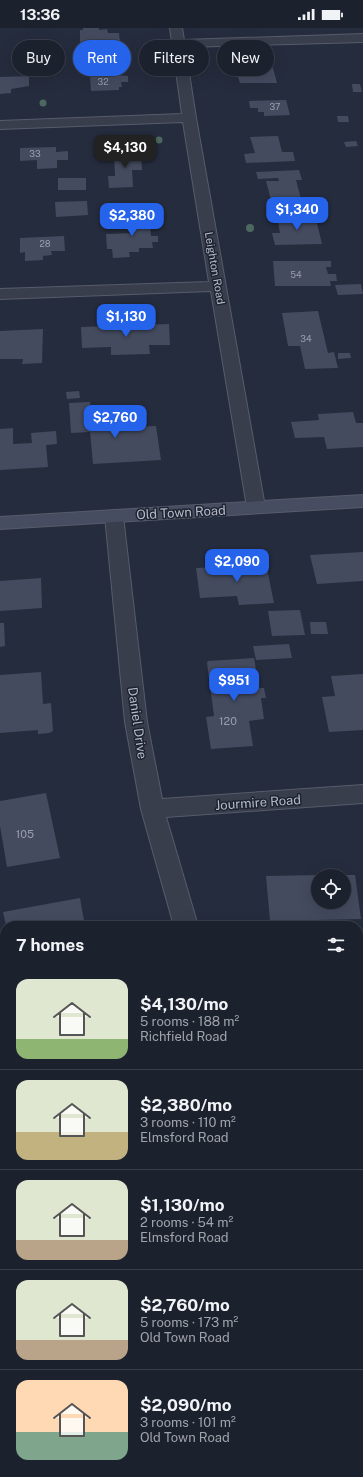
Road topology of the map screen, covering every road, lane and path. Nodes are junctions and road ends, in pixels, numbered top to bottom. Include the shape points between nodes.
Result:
1 (176, 28) edge
2 (363, 38) edge
3 (178, 40) edge
4 (209, 43) edge
5 (183, 76) edge
6 (189, 118) junction
7 (0, 125) edge
8 (218, 286) junction
9 (0, 294) edge
10 (363, 501) edge
11 (256, 507) junction
12 (114, 516) junction
13 (0, 523) edge
14 (363, 794) edge
15 (152, 809) junction
16 (185, 921) edge

1 - 3 street, Leighton Road
2 - 4 street
5 - 6 street, Leighton Road
6 - 7 street
6 - 8 street, Leighton Road
8 - 9 street
8 - 11 street, Leighton Road
10 - 11 main road, Old Town Road
11 - 12 main road, Old Town Road
12 - 13 main road, Old Town Road
12 - 15 street, Daniel Drive via 136,722
14 - 15 street, Jourmire Road
15 - 16 street, Daniel Drive

